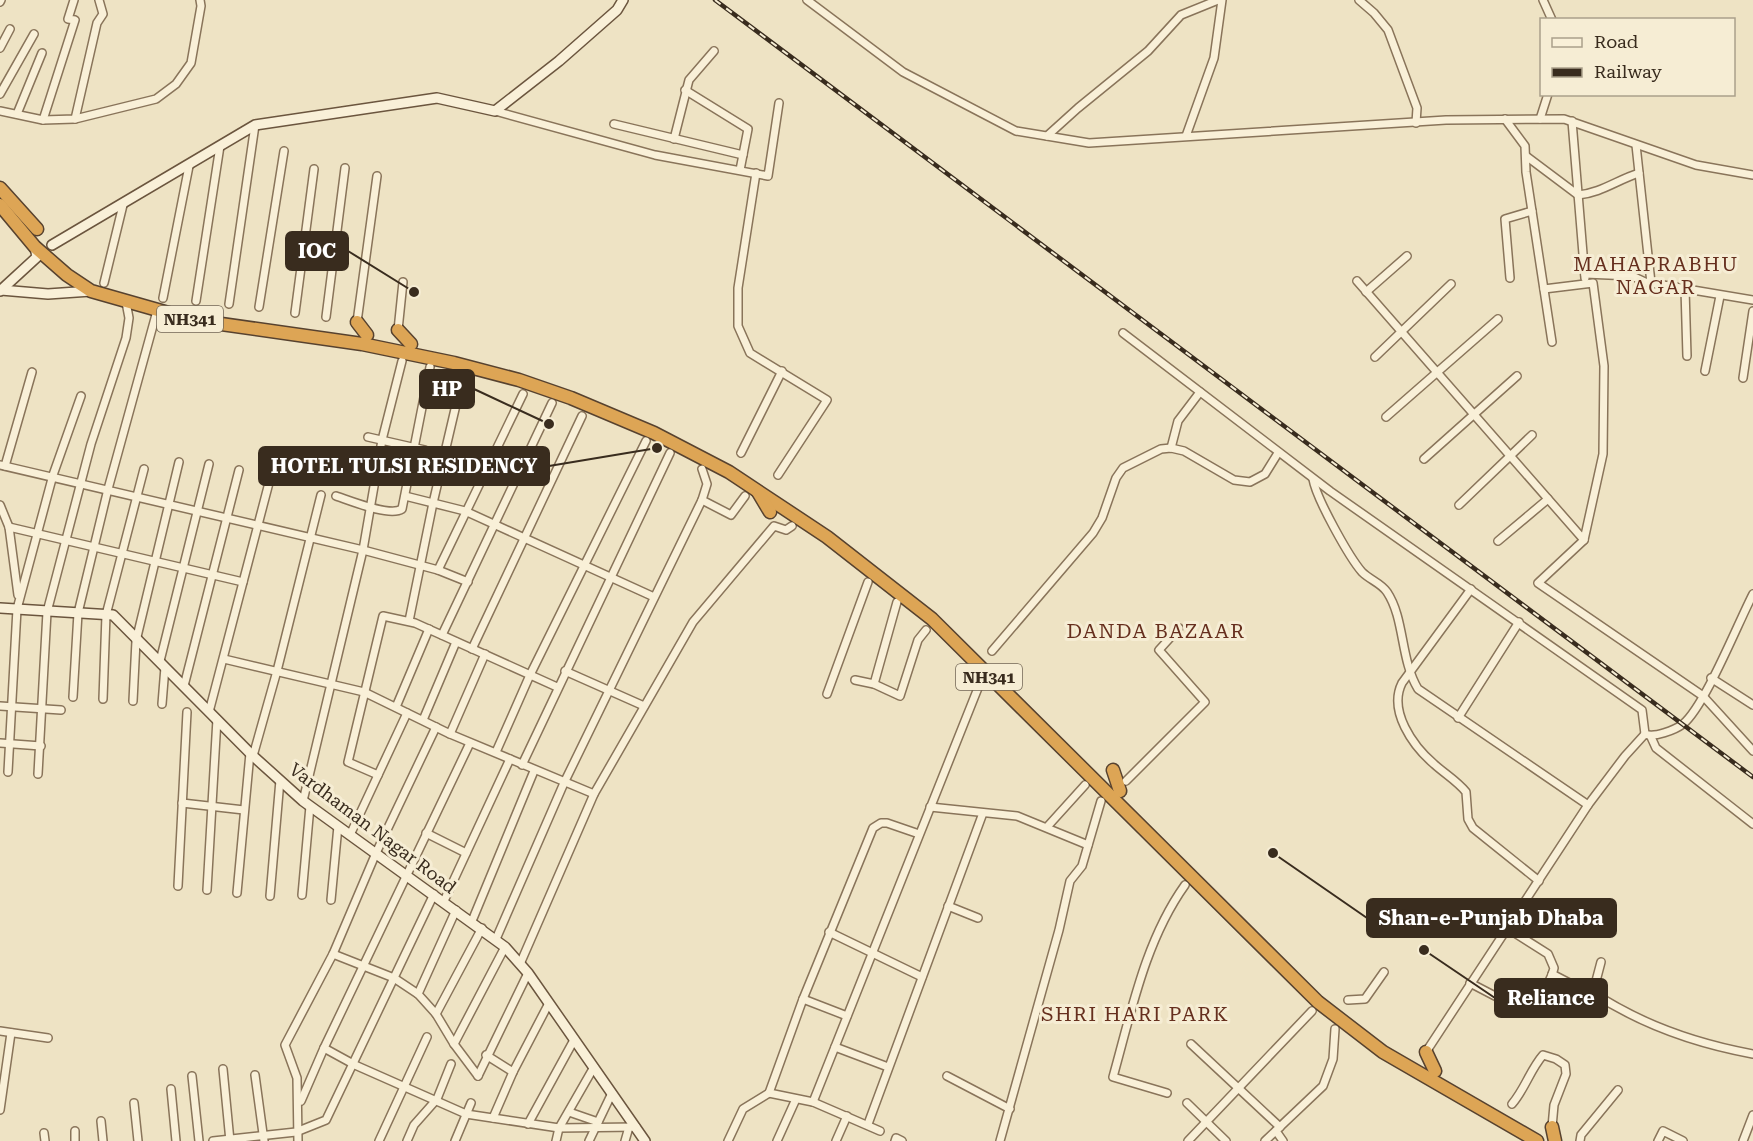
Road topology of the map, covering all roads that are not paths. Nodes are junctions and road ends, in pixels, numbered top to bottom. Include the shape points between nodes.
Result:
1 (74, 0) edge
2 (99, 0) edge
3 (200, 0) edge
4 (623, 0) edge
5 (807, 0) edge
6 (1220, 0) edge
7 (1359, 0) edge
8 (1543, 0) edge
9 (1551, 18) edge
10 (10, 28) dead end
11 (34, 34) dead end
12 (0, 48) edge
13 (714, 51) dead end
14 (42, 53) dead end
15 (685, 90) junction
16 (0, 94) edge
17 (1547, 96) edge
18 (779, 103) dead end
19 (0, 111) edge
20 (495, 111) junction
21 (16, 114) junction
22 (75, 119) junction
23 (1505, 119) junction
24 (1540, 119) junction
25 (43, 120) junction
26 (1572, 121) junction
27 (1416, 123) junction
28 (614, 124) dead end
29 (255, 126) junction
30 (1047, 136) junction
31 (1186, 136) junction
32 (675, 139) junction
33 (1636, 145) junction
34 (220, 146) junction
35 (284, 152) dead end
36 (743, 155) junction
37 (1526, 156) junction
38 (189, 166) junction
39 (314, 168) dead end
40 (345, 168) dead end
41 (740, 170) junction
42 (756, 173) junction
43 (1639, 173) junction
44 (1753, 175) edge
45 (377, 176) dead end
46 (0, 188) edge
47 (1578, 195) junction
48 (0, 205) edge
49 (123, 205) junction
50 (1532, 211) junction
51 (36, 229) dead end
52 (52, 245) dead end
53 (35, 247) junction
54 (1407, 256) dead end
55 (1585, 274) junction
56 (1510, 278) dead end
57 (1357, 281) dead end
58 (403, 282) dead end
59 (104, 283) dead end
60 (1651, 283) junction
61 (1451, 284) dead end
62 (1586, 284) junction
63 (1544, 289) junction
64 (1685, 289) junction
65 (1, 290) edge
66 (91, 291) junction
67 (1366, 292) junction
68 (1720, 296) junction
69 (163, 298) dead end
70 (1753, 300) edge
71 (196, 301) dead end
72 (126, 302) junction
73 (229, 304) dead end
74 (259, 307) dead end
75 (157, 311) junction
76 (1753, 311) edge
77 (295, 313) dead end
78 (326, 317) dead end
79 (1498, 319) dead end
80 (357, 322) joint
81 (398, 330) joint
82 (1401, 332) junction
83 (1123, 333) dead end
84 (364, 340) junction
85 (1552, 342) dead end
86 (411, 345) dead end
87 (1687, 356) dead end
88 (1375, 357) dead end
89 (402, 362) dead end
90 (430, 367) dead end
91 (782, 370) junction
92 (1705, 371) dead end
93 (32, 372) dead end
94 (1438, 373) junction
95 (463, 375) dead end
96 (1517, 376) dead end
97 (1743, 378) dead end
98 (1200, 392) junction
99 (523, 394) dead end
100 (81, 396) dead end
101 (552, 403) dead end
102 (1474, 415) junction
103 (582, 416) dead end
104 (1386, 417) dead end
105 (1532, 435) dead end
106 (368, 437) dead end
107 (650, 437) junction
108 (382, 440) junction
109 (413, 447) junction
110 (1171, 448) junction
111 (670, 453) joint
112 (741, 453) dead end
113 (1278, 453) junction
114 (1511, 457) junction
115 (1424, 459) dead end
116 (179, 462) dead end
117 (209, 464) dead end
118 (2, 465) edge
119 (442, 465) junction
120 (144, 469) dead end
121 (702, 469) dead end
122 (239, 470) dead end
123 (52, 476) junction
124 (778, 476) dead end
125 (270, 479) dead end
126 (480, 479) junction
127 (1313, 479) junction
128 (80, 483) junction
129 (108, 489) junction
130 (756, 489) junction
131 (321, 495) dead end
132 (138, 496) junction
133 (336, 496) dead end
134 (405, 496) junction
135 (745, 496) dead end
136 (1548, 499) junction
137 (702, 501) junction
138 (167, 503) junction
139 (433, 503) junction
140 (0, 505) edge
141 (1459, 505) dead end
142 (371, 507) junction
143 (197, 510) junction
144 (465, 511) junction
145 (770, 512) dead end
146 (227, 517) junction
147 (494, 523) junction
148 (257, 525) junction
149 (792, 526) dead end
150 (9, 527) junction
151 (37, 532) junction
152 (525, 536) junction
153 (310, 537) junction
154 (67, 540) junction
155 (1584, 540) junction
156 (1498, 541) dead end
157 (95, 546) junction
158 (363, 550) junction
159 (123, 553) junction
160 (153, 560) junction
161 (420, 565) junction
162 (586, 566) junction
163 (183, 567) junction
164 (438, 570) junction
165 (214, 574) junction
166 (612, 577) junction
167 (243, 582) junction
168 (468, 582) junction
169 (868, 582) dead end
170 (1472, 589) junction
171 (1753, 594) edge
172 (654, 597) junction
173 (897, 602) dead end
174 (18, 605) junction
175 (0, 608) edge
176 (47, 612) junction
177 (78, 613) junction
178 (925, 614) junction
179 (106, 615) junction
180 (409, 621) junction
181 (1519, 622) junction
182 (1179, 628) dead end
183 (429, 629) junction
184 (926, 630) joint
185 (442, 635) junction
186 (136, 641) junction
187 (456, 642) junction
188 (472, 649) junction
189 (992, 651) dead end
190 (485, 654) junction
191 (224, 660) junction
192 (162, 664) junction
193 (277, 671) junction
194 (565, 671) junction
195 (530, 675) junction
196 (1410, 675) junction
197 (1711, 678) junction
198 (855, 680) dead end
199 (980, 683) dead end
200 (331, 684) junction
201 (874, 684) junction
202 (184, 686) junction
203 (557, 687) junction
204 (609, 689) junction
205 (364, 692) junction
206 (827, 694) dead end
207 (1703, 696) junction
208 (73, 697) dead end
209 (103, 699) dead end
210 (133, 701) dead end
211 (162, 704) dead end
212 (1753, 705) edge
213 (0, 706) edge
214 (644, 706) junction
215 (13, 707) junction
216 (396, 707) junction
217 (43, 710) junction
218 (61, 710) dead end
219 (187, 712) dead end
220 (407, 713) junction
221 (213, 716) junction
222 (1458, 718) junction
223 (423, 720) junction
224 (436, 727) junction
225 (450, 734) junction
226 (1648, 736) junction
227 (0, 743) edge
228 (470, 743) junction
229 (10, 744) junction
230 (40, 746) junction
231 (1753, 751) edge
232 (496, 752) junction
233 (251, 755) junction
234 (510, 759) junction
235 (522, 765) junction
236 (1113, 770) dead end
237 (534, 771) junction
238 (8, 772) dead end
239 (38, 774) dead end
240 (378, 775) junction
241 (280, 780) junction
242 (564, 783) junction
243 (1085, 785) dead end
244 (1100, 786) junction
245 (1123, 786) joint
246 (594, 794) junction
247 (1101, 801) joint
248 (182, 803) junction
249 (306, 803) junction
250 (1588, 805) junction
251 (212, 806) junction
252 (930, 807) junction
253 (244, 810) junction
254 (983, 813) junction
255 (1753, 824) edge
256 (338, 826) junction
257 (1047, 827) junction
258 (426, 833) junction
259 (350, 834) junction
260 (920, 834) junction
261 (1088, 845) junction
262 (376, 853) junction
263 (466, 853) junction
264 (1186, 871) junction
265 (406, 874) junction
266 (1539, 881) junction
267 (178, 886) dead end
268 (1188, 889) joint
269 (207, 890) dead end
270 (237, 893) dead end
271 (434, 894) junction
272 (302, 895) dead end
273 (270, 896) dead end
274 (331, 900) dead end
275 (444, 901) junction
276 (948, 906) junction
277 (456, 910) junction
278 (978, 918) dead end
279 (472, 921) junction
280 (482, 928) junction
281 (1507, 928) junction
282 (829, 932) junction
283 (496, 939) junction
284 (506, 947) junction
285 (333, 954) junction
286 (872, 954) junction
287 (1600, 962) dead end
288 (520, 964) junction
289 (364, 966) junction
290 (1384, 972) dead end
291 (528, 973) junction
292 (1552, 974) junction
293 (921, 977) junction
294 (394, 978) junction
295 (1470, 983) junction
296 (1589, 990) junction
297 (418, 994) junction
298 (803, 999) junction
299 (1348, 1000) dead end
300 (549, 1003) junction
301 (1318, 1011) junction
302 (436, 1014) junction
303 (847, 1016) junction
304 (1335, 1029) dead end
305 (0, 1031) edge
306 (12, 1033) junction
307 (427, 1037) dead end
308 (48, 1038) dead end
309 (574, 1040) junction
310 (454, 1044) junction
311 (1191, 1044) dead end
312 (834, 1047) junction
313 (324, 1048) junction
314 (1426, 1052) joint
315 (1753, 1054) edge
316 (486, 1055) junction
317 (451, 1064) dead end
318 (354, 1065) junction
319 (594, 1067) junction
320 (888, 1067) junction
321 (223, 1069) dead end
322 (1435, 1071) dead end
323 (513, 1072) junction
324 (255, 1075) dead end
325 (947, 1076) dead end
326 (192, 1077) dead end
327 (404, 1086) junction
328 (1240, 1088) junction
329 (171, 1089) dead end
330 (1618, 1090) dead end
331 (612, 1093) junction
332 (769, 1093) junction
333 (1167, 1093) dead end
334 (436, 1099) junction
335 (796, 1099) junction
336 (813, 1102) junction
337 (1187, 1102) dead end
338 (134, 1103) dead end
339 (471, 1103) dead end
340 (1512, 1104) dead end
341 (299, 1106) junction
342 (1010, 1109) junction
343 (0, 1110) edge
344 (569, 1112) junction
345 (466, 1114) junction
346 (1753, 1115) edge
347 (847, 1116) junction
348 (493, 1118) junction
349 (101, 1121) dead end
350 (1207, 1121) junction
351 (528, 1124) junction
352 (868, 1124) junction
353 (597, 1125) junction
354 (632, 1127) junction
355 (1552, 1127) joint
356 (560, 1128) junction
357 (1278, 1129) junction
358 (75, 1131) dead end
359 (880, 1131) dead end
360 (296, 1132) junction
361 (264, 1138) edge
362 (230, 1140) edge
363 (75, 1141) edge
364 (103, 1141) edge
365 (138, 1141) edge
366 (176, 1141) edge
367 (199, 1141) edge
368 (213, 1141) edge
369 (298, 1141) edge
370 (379, 1141) edge
371 (407, 1141) edge
372 (455, 1141) edge
373 (556, 1141) edge
374 (589, 1141) edge
375 (625, 1141) edge
376 (645, 1141) edge
377 (728, 1141) edge
378 (777, 1141) edge
379 (836, 1141) edge
380 (895, 1141) edge
381 (902, 1141) edge
382 (1000, 1141) edge
383 (1188, 1141) edge
384 (1226, 1141) edge
385 (1265, 1141) edge
386 (1283, 1141) edge
387 (1537, 1141) edge
388 (1555, 1141) edge
389 (1580, 1141) edge
390 (1658, 1141) edge
391 (1683, 1141) edge
392 (1743, 1141) edge

1 - 25 street via 68,19 75,20
2 - 22 street via 103,14 97,23
3 - 22 street via 191,63 176,84 156,99
4 - 20 street via 559,61
5 - 30 street via 903,72 1016,131
6 - 30 street via 1181,15 1148,51
6 - 31 street via 1214,58
7 - 27 street via 1388,30 1417,108
8 - 9 street
10 - 12 street
11 - 16 street
13 - 15 street
14 - 21 street
15 - 32 street
15 - 36 street via 747,129
17 - 24 street
18 - 42 street via 768,176
19 - 21 street
20 - 29 street via 438,98
20 - 41 street via 655,155
21 - 25 street
22 - 25 street
23 - 24 street
23 - 27 street
23 - 37 street via 1526,146
24 - 26 street
26 - 33 street
26 - 47 street
27 - 31 street
28 - 32 street
29 - 34 street
29 - 73 street
30 - 31 street via 1089,143
32 - 36 street
33 - 43 street
33 - 44 street via 1696,165
34 - 38 street
34 - 71 street
35 - 74 street
36 - 41 street
37 - 47 street
37 - 50 street
38 - 49 street
38 - 69 street
39 - 77 street
40 - 78 street
41 - 42 street
42 - 91 street via 738,288 738,326 750,353
43 - 47 street via 1600,192
43 - 60 street
45 - 80 street
46 - 51 highway
47 - 55 street
48 - 53 highway, NH341
49 - 52 street
49 - 59 street
50 - 56 street via 1505,219
50 - 63 street
53 - 65 street via 37,257
53 - 66 highway, NH341
54 - 67 street
55 - 60 street via 1632,276
55 - 62 street
57 - 67 street
58 - 81 street
60 - 64 street
61 - 82 street
62 - 63 street
62 - 155 street via 1593,283 1604,366 1603,454
63 - 85 street
64 - 68 street
64 - 87 street
65 - 66 street via 48,294
66 - 72 highway, NH341
67 - 82 street
68 - 70 street
68 - 92 street
72 - 75 highway, NH341
72 - 128 street via 126,338
75 - 84 highway, NH341 via 259,331
75 - 129 street
76 - 97 street
79 - 94 street
80 - 84 highway
81 - 86 highway
82 - 88 street
82 - 94 street
83 - 98 street
84 - 107 highway, NH341 via 519,380 571,398
89 - 108 street
90 - 109 street
91 - 112 street
91 - 124 street via 827,400
93 - 118 street
94 - 102 street
94 - 104 street
95 - 119 street
96 - 102 street
98 - 110 street via 1178,421
98 - 113 street
99 - 126 street
100 - 123 street
101 - 147 street
102 - 114 street
102 - 115 street
103 - 152 street
105 - 114 street
106 - 108 street
107 - 111 highway, NH341
107 - 130 highway, NH341
107 - 162 street
108 - 109 street
108 - 142 street
109 - 119 street via 425,450
109 - 134 street
110 - 113 street via 1184,451 1234,480 1250,482 1265,474
110 - 189 street via 1123,468 1093,533
111 - 166 street
113 - 127 street
114 - 136 street
114 - 141 street
116 - 138 street
117 - 143 street
118 - 123 street
119 - 126 street
119 - 139 street
120 - 132 street
121 - 137 street via 707,484
122 - 146 street
123 - 128 street
123 - 151 street
125 - 148 street
126 - 144 street
127 - 170 street
127 - 196 street via 1318,498 1361,571 1388,593
128 - 129 street
128 - 154 street
129 - 132 street
129 - 157 street
130 - 145 highway, NH341
130 - 178 highway, NH341 via 837,544
131 - 153 street
132 - 138 street
132 - 159 street
133 - 142 street
134 - 139 street
134 - 142 street via 401,510
135 - 137 street via 731,514
136 - 155 street
136 - 156 street
137 - 172 street
138 - 143 street
138 - 160 street
139 - 144 street
139 - 161 street
140 - 150 street
142 - 158 street
143 - 146 street
143 - 163 street
144 - 147 street
144 - 164 street
146 - 148 street
146 - 165 street
147 - 152 street
147 - 168 street
148 - 153 street
148 - 167 street
149 - 214 street via 786,530 774,526 693,622
150 - 151 street
150 - 174 street
151 - 154 street
151 - 174 street
152 - 162 street
152 - 188 street
153 - 158 street
153 - 193 street
154 - 157 street
154 - 176 street
155 - 207 street via 1538,583
157 - 159 street
157 - 177 street
158 - 161 street
158 - 200 street
159 - 160 street
159 - 179 street
160 - 163 street
160 - 186 street
161 - 164 street
161 - 180 street
162 - 166 street
162 - 195 street
163 - 165 street
163 - 192 street
164 - 168 street
165 - 167 street
165 - 202 street
166 - 172 street
166 - 194 street
167 - 191 street
168 - 185 street
169 - 206 street
170 - 181 street
170 - 196 street
171 - 197 street
172 - 204 street
173 - 201 street
174 - 175 street
174 - 176 street
174 - 215 street
176 - 177 street
176 - 217 street
177 - 179 street
177 - 208 street
178 - 184 highway
178 - 244 highway, NH341
179 - 186 street, Vardhaman Nagar Road via 113,615
179 - 209 street
180 - 183 street
180 - 205 street via 383,616
181 - 222 street
181 - 226 street via 1642,710
182 - 245 street via 1160,650 1205,702
183 - 185 street
183 - 216 street
184 - 201 street via 918,640 900,696
185 - 187 street
186 - 192 street, Vardhaman Nagar Road
186 - 210 street
187 - 188 street
187 - 223 street
188 - 190 street
190 - 195 street
190 - 225 street
191 - 193 street
191 - 221 street
192 - 202 street, Vardhaman Nagar Road
192 - 211 street
193 - 200 street
193 - 233 street
194 - 203 street
194 - 204 street
195 - 203 street
195 - 232 street
196 - 222 street via 1425,696
196 - 266 street via 1397,693 1402,721 1432,762 1466,792 1468,819 1473,828
197 - 207 street
197 - 212 street
198 - 201 street
199 - 252 street
200 - 205 street
200 - 249 street
202 - 221 street, Vardhaman Nagar Road
203 - 235 street
204 - 214 street
204 - 242 street
205 - 216 street
205 - 240 street via 348,762
207 - 226 street via 1683,724
207 - 231 street
213 - 215 street
214 - 246 street
215 - 217 street
215 - 229 street
216 - 220 street
217 - 218 street
217 - 230 street
219 - 248 street
220 - 223 street
220 - 240 street
221 - 233 street, Vardhaman Nagar Road
221 - 251 street
222 - 250 street
223 - 224 street
224 - 225 street
224 - 262 street
225 - 228 street
226 - 250 street via 1625,756
226 - 255 street via 1656,748
227 - 229 street
228 - 232 street
228 - 258 street
229 - 230 street
229 - 238 street
230 - 239 street
232 - 234 street
233 - 241 street, Vardhaman Nagar Road
233 - 253 street
234 - 235 street
234 - 263 street
235 - 237 street
236 - 245 highway
237 - 242 street
237 - 279 street
240 - 259 street
241 - 249 street, Vardhaman Nagar Road
241 - 273 street
242 - 246 street
242 - 283 street
243 - 257 street
244 - 247 highway
244 - 264 highway, NH341
246 - 288 street
247 - 261 street
248 - 251 street
248 - 267 street
249 - 256 street, Vardhaman Nagar Road
249 - 272 street
250 - 266 street
251 - 253 street
251 - 269 street
252 - 254 street
252 - 260 street
253 - 270 street
254 - 257 street via 1017,816
254 - 276 street
256 - 259 street, Vardhaman Nagar Road
256 - 274 street
257 - 261 street
258 - 263 street
258 - 265 street
259 - 262 street, Vardhaman Nagar Road
260 - 282 street via 887,823 876,825
260 - 286 street
261 - 342 street via 1082,866 1070,881
262 - 265 street, Vardhaman Nagar Road
262 - 285 street
263 - 275 street
264 - 268 highway
264 - 301 highway, NH341
265 - 271 street, Vardhaman Nagar Road
265 - 289 street
266 - 281 street
268 - 333 street via 1175,900 1146,960 1113,1077
271 - 275 street, Vardhaman Nagar Road
271 - 294 street
275 - 277 street, Vardhaman Nagar Road
276 - 278 street
276 - 293 street
277 - 279 street, Vardhaman Nagar Road
277 - 297 street
279 - 280 street, Vardhaman Nagar Road
280 - 283 street, Vardhaman Nagar Road
280 - 302 street
281 - 292 street via 1548,954
281 - 295 street
282 - 286 street
282 - 298 street
283 - 284 street, Vardhaman Nagar Road
284 - 288 street, Vardhaman Nagar Road
284 - 310 street
285 - 289 street
285 - 341 street via 285,1045 297,1078
286 - 293 street
286 - 303 street
287 - 296 street
288 - 291 street, Vardhaman Nagar Road
289 - 294 street
289 - 313 street
290 - 299 street via 1365,999
291 - 300 street, Vardhaman Nagar Road
291 - 316 street
292 - 295 street via 1522,1008
292 - 296 street
293 - 320 street
294 - 297 street
294 - 318 street
295 - 314 street
296 - 315 street via 1645,1023 1689,1039
297 - 302 street
298 - 303 street
298 - 332 street
300 - 309 street, Vardhaman Nagar Road
300 - 323 street
301 - 328 street
301 - 387 highway, NH341
302 - 310 street
303 - 312 street
304 - 357 street via 1333,1059 1323,1086
305 - 306 street
306 - 308 street
306 - 343 street
307 - 327 street
309 - 319 street, Vardhaman Nagar Road
309 - 351 street
310 - 316 street via 478,1076
311 - 328 street
312 - 320 street
312 - 336 street
313 - 318 street
313 - 341 street
314 - 322 highway
316 - 323 street
317 - 334 street
318 - 327 street
318 - 360 street via 326,1120
319 - 331 street, Vardhaman Nagar Road
319 - 344 street
320 - 352 street
321 - 362 street
323 - 348 street
324 - 361 street
325 - 342 street
326 - 367 street
327 - 334 street
327 - 370 street
328 - 350 street
328 - 357 street
329 - 366 street
330 - 389 street
331 - 353 street
331 - 354 street, Vardhaman Nagar Road
332 - 335 street
332 - 377 street via 743,1109
334 - 345 street
334 - 371 street via 414,1125
335 - 336 street
335 - 378 street
336 - 347 street
337 - 350 street
338 - 365 street
339 - 345 street
340 - 355 street via 1544,1055 1556,1059 1565,1065 1566,1074 1554,1105
341 - 360 street
342 - 382 street
344 - 353 street
344 - 356 street
345 - 348 street
345 - 372 street
346 - 392 street
347 - 352 street
347 - 379 street
348 - 351 street
349 - 364 street
350 - 383 street
350 - 384 street
351 - 356 street
352 - 359 street
353 - 354 street
353 - 356 street
353 - 374 street
354 - 375 street
354 - 376 street, Vardhaman Nagar Road
355 - 388 highway
356 - 373 street
357 - 385 street
357 - 386 street
358 - 363 street
360 - 361 street
360 - 369 street
361 - 362 street
362 - 368 street
380 - 381 street
390 - 391 street via 1663,1131

